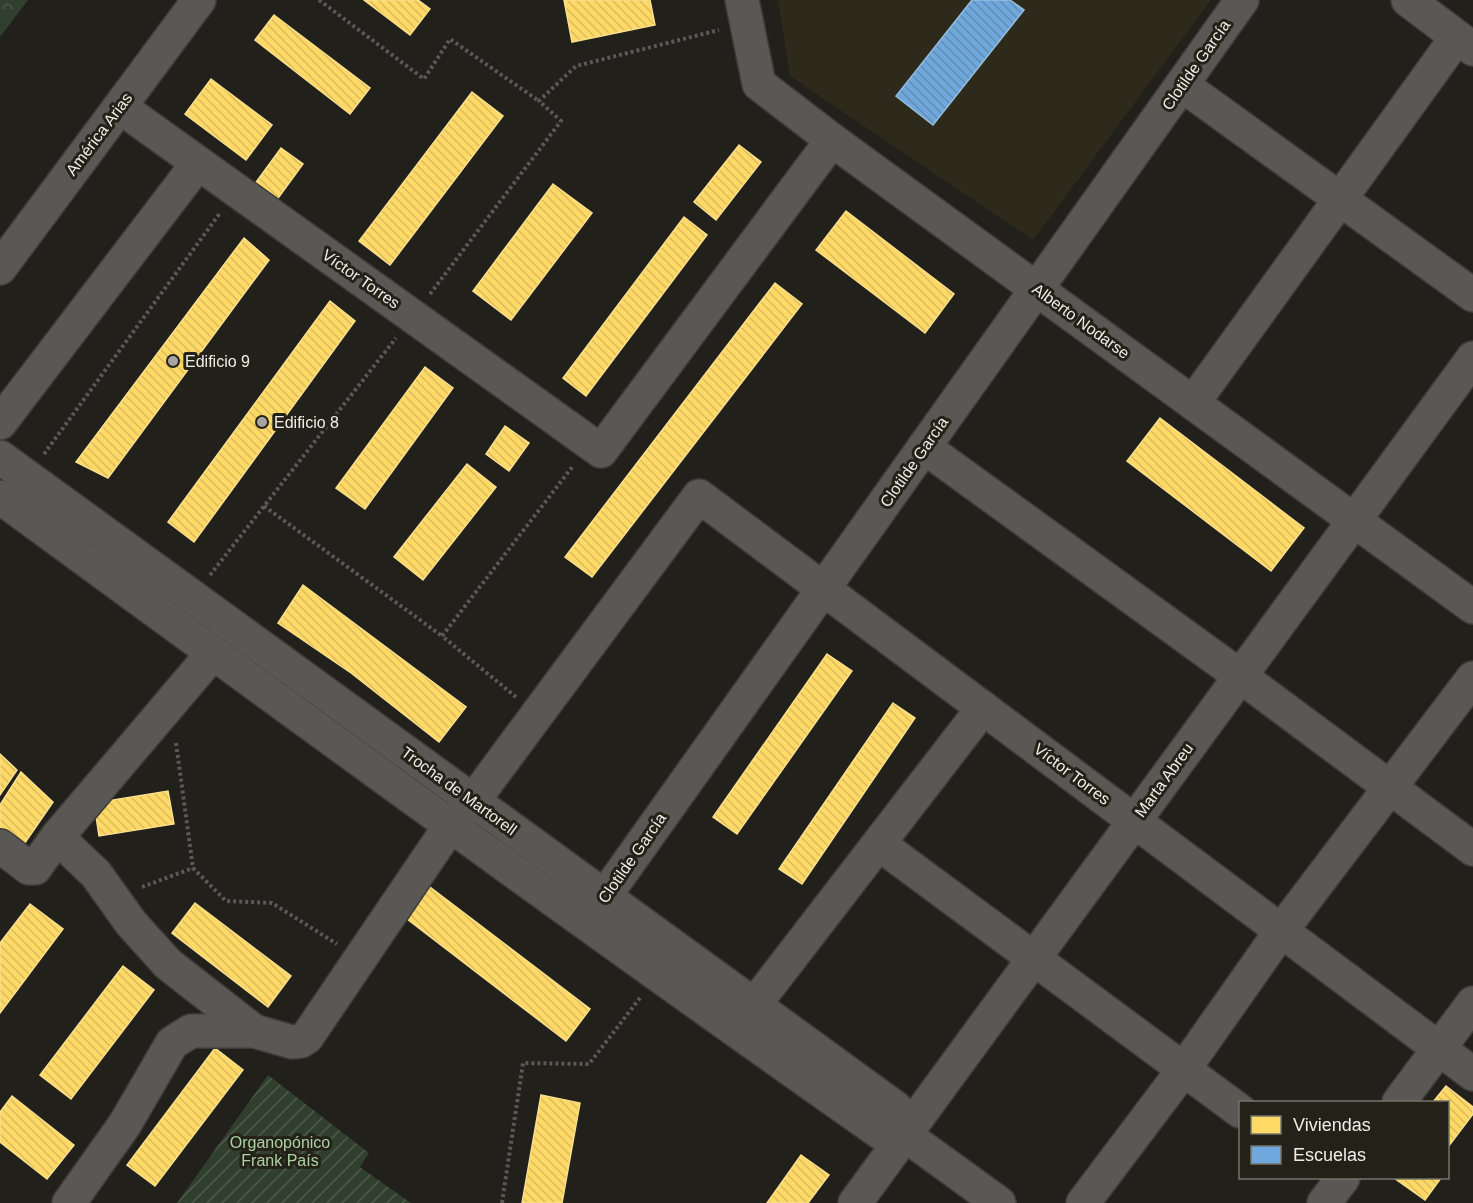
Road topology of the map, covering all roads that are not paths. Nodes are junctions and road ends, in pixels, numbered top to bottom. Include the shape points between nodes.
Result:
1 (199, 0) edge
2 (1242, 0) edge
3 (1407, 0) edge
4 (744, 11) edge
5 (1465, 43) edge
6 (1182, 85) junction
7 (120, 107) junction
8 (832, 140) junction
9 (198, 163) junction
10 (1341, 199) junction
11 (0, 268) edge
12 (1037, 289) junction
13 (1473, 296) edge
14 (1473, 358) edge
15 (1193, 403) junction
16 (0, 423) edge
17 (924, 447) junction
18 (0, 457) edge
19 (0, 497) edge
20 (1354, 520) junction
21 (824, 589) junction
22 (1473, 607) edge
23 (213, 653) junction
24 (1240, 676) junction
25 (1473, 678) edge
26 (983, 708) junction
27 (1389, 787) junction
28 (473, 801) junction
29 (1134, 821) junction
30 (450, 826) junction
31 (57, 837) junction
32 (879, 844) junction
33 (0, 846) edge
34 (1473, 849) edge
35 (605, 896) junction
36 (586, 923) junction
37 (1281, 931) junction
38 (1033, 960) junction
39 (1473, 1003) edge
40 (754, 1005) junction
41 (254, 1030) junction
42 (735, 1030) junction
43 (1439, 1049) junction
44 (1184, 1069) junction
45 (1473, 1074) edge
46 (1400, 1101) edge
47 (1239, 1110) edge
48 (905, 1135) junction
49 (69, 1203) edge
50 (855, 1203) edge
51 (999, 1203) edge
52 (1083, 1203) edge

1 - 7 street, América Arias
2 - 6 street, Clotilde García
3 - 5 street
4 - 8 street, Alberto Nodarse via 759,84
5 - 10 street
6 - 10 street
6 - 12 street, Clotilde García
7 - 9 street, Víctor Torres
7 - 11 street, América Arias
8 - 9 street, Víctor Torres via 596,447
8 - 12 street, Alberto Nodarse
9 - 16 street
10 - 13 street
10 - 15 street
12 - 15 street, Alberto Nodarse
12 - 17 street, Clotilde García
14 - 20 street, Marta Abreu
15 - 20 street, Alberto Nodarse
17 - 21 street, Clotilde García
17 - 24 street
18 - 28 street, Trocha de Martorell
19 - 23 street, Trocha de Martorell
20 - 22 street, Alberto Nodarse
20 - 24 street, Marta Abreu
21 - 26 street, Víctor Torres
21 - 28 street, Víctor Torres via 699,496
21 - 35 street, Clotilde García
23 - 30 street, Trocha de Martorell
23 - 31 street
24 - 27 street
24 - 29 street, Marta Abreu
25 - 27 street
26 - 29 street, Víctor Torres
26 - 32 street
27 - 34 street
27 - 37 street
28 - 30 street
28 - 35 street, Trocha de Martorell
29 - 37 street, Víctor Torres
29 - 38 street, Marta Abreu
30 - 36 street, Trocha de Martorell
30 - 41 street via 307,1037 292,1042
31 - 33 street via 34,868 28,868
31 - 41 street via 96,874 168,964
32 - 38 street
32 - 40 street
35 - 36 street, Clotilde García
35 - 40 street, Trocha de Martorell
36 - 42 street, Trocha de Martorell
37 - 43 street, Víctor Torres
37 - 44 street
38 - 44 street
38 - 48 street, Marta Abreu
39 - 43 street
40 - 42 street
40 - 48 street, Trocha de Martorell via 896,1108
41 - 49 street via 191,1031 172,1043 125,1125
42 - 48 street, Trocha de Martorell via 881,1133
43 - 45 street, Víctor Torres
43 - 46 street
44 - 47 street
44 - 52 street
48 - 50 street, Marta Abreu
48 - 51 street, Trocha de Martorell

